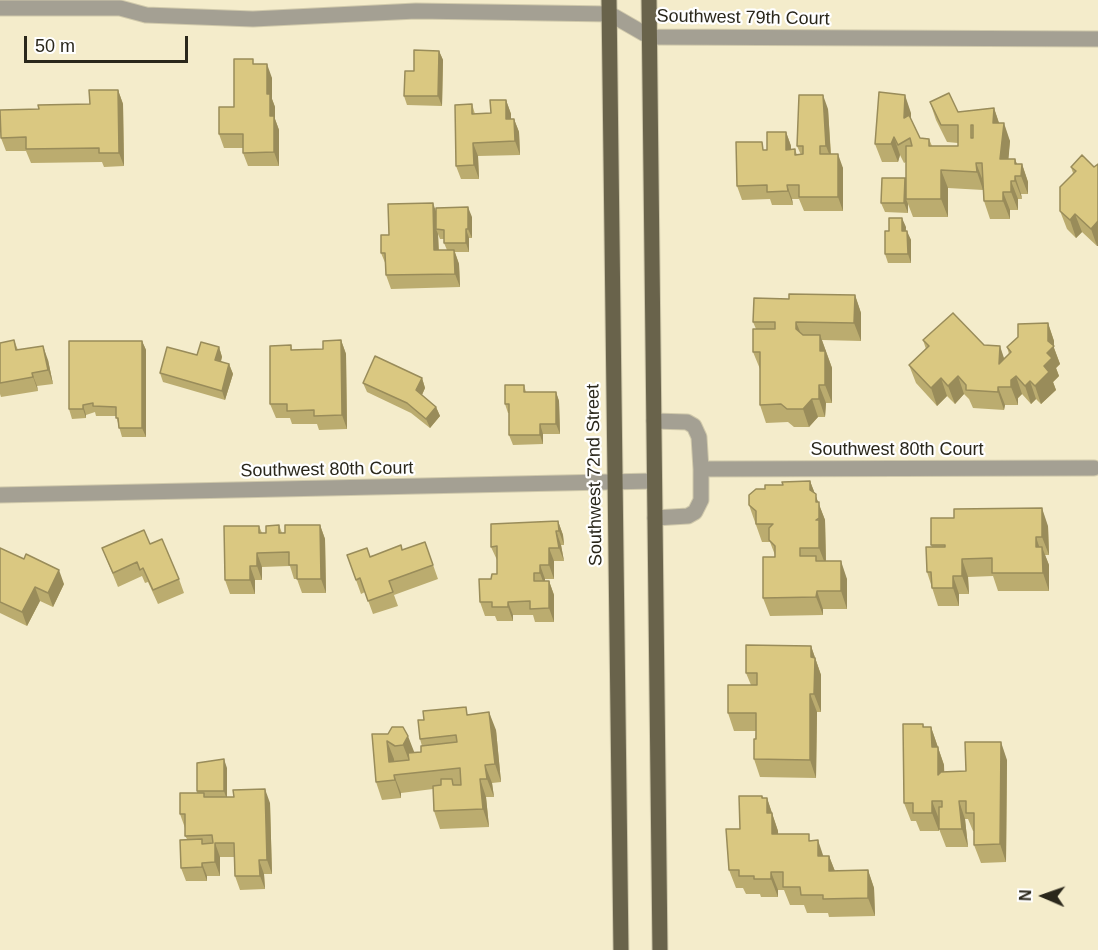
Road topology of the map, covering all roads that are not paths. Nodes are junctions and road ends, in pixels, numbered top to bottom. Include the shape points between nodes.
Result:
1 (649, 0) edge
2 (610, 7) edge
3 (0, 8) edge
4 (650, 37) junction
5 (1098, 39) edge
6 (654, 421) junction
7 (1094, 468) dead end
8 (700, 469) junction
9 (654, 481) junction
10 (614, 484) junction
11 (0, 495) edge
12 (655, 518) junction
13 (621, 950) edge
14 (660, 950) edge

1 - 4 main road
2 - 3 street, Southwest 79th Court via 236,19 146,15 120,8
2 - 4 street, Southwest 79th Court
2 - 10 main road, Southwest 72nd Street
4 - 5 street, Southwest 79th Court
4 - 6 main road
6 - 8 street via 687,422 694,426 699,437
6 - 9 main road
7 - 8 street, Southwest 80th Court
8 - 12 street via 700,500 695,512
9 - 10 street, Southwest 80th Court
9 - 12 main road
10 - 11 street, Southwest 80th Court
10 - 13 main road, Southwest 72nd Street
12 - 14 main road

